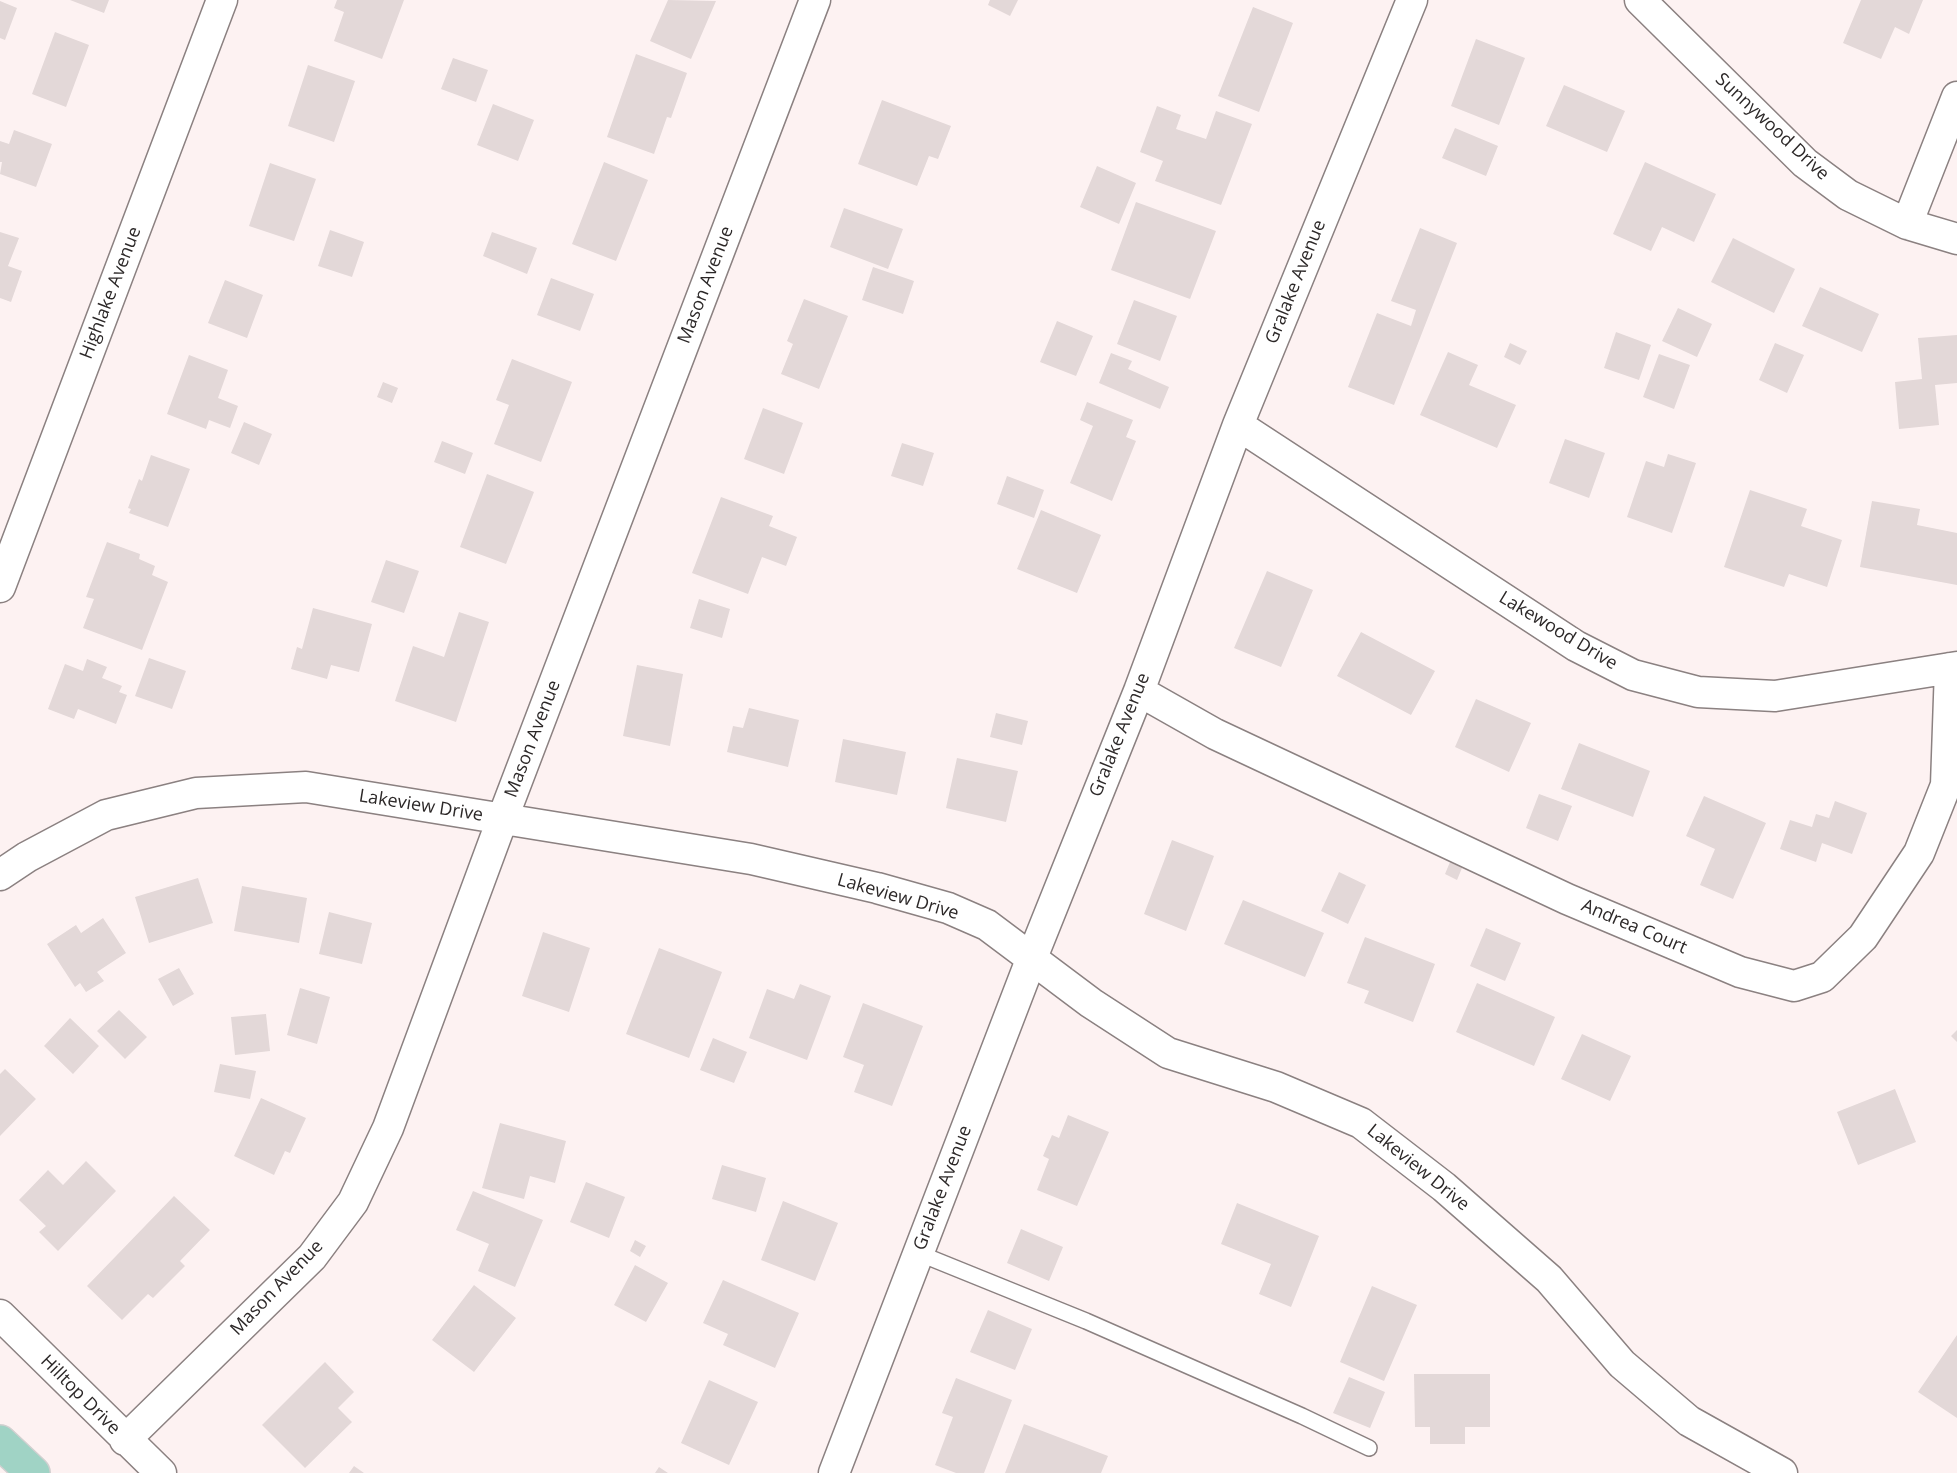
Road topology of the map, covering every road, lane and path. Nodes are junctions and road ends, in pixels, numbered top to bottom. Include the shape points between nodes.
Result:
1 (222, 0) edge
2 (815, 0) edge
3 (1412, 0) edge
4 (1640, 0) edge
5 (1957, 97) edge
6 (1907, 224) junction
7 (1957, 239) edge
8 (1238, 424) junction
9 (0, 587) edge
10 (1953, 668) edge
11 (1139, 691) junction
12 (502, 820) junction
13 (0, 875) edge
14 (1030, 960) junction
15 (918, 1253) junction
16 (0, 1315) edge
17 (125, 1440) junction
18 (0, 1442) edge
19 (1369, 1448) dead end
20 (33, 1473) edge
21 (161, 1473) edge
22 (834, 1473) edge
23 (1782, 1473) edge

1 - 9 street, Highlake Avenue
2 - 12 street, Mason Avenue
3 - 8 street, Gralake Avenue
4 - 6 street, Sunnywood Drive via 1805,163 1848,195
5 - 6 street
6 - 7 street, Sunnywood Drive
8 - 10 street, Lakewood Drive via 1576,646 1633,675 1698,692 1775,696
8 - 11 street, Gralake Avenue
10 - 11 street, Andrea Court via 1946,785 1919,853 1863,937 1822,976 1794,986 1740,972 1567,899 1215,734
11 - 14 street, Gralake Avenue
12 - 13 street, Lakeview Drive via 306,787 196,793 106,815 27,856
12 - 14 street, Lakeview Drive via 751,859 877,888 948,908 987,925
12 - 17 street, Mason Avenue via 388,1128 353,1202 312,1257
14 - 15 street, Gralake Avenue
14 - 23 street, Lakeview Drive via 1168,1053 1276,1087 1361,1123 1444,1187 1549,1279 1622,1364 1689,1421
15 - 19 lane via 1086,1321
15 - 22 street, Gralake Avenue
16 - 17 street, Hilltop Drive
17 - 21 street, Hilltop Drive
18 - 20 main road

